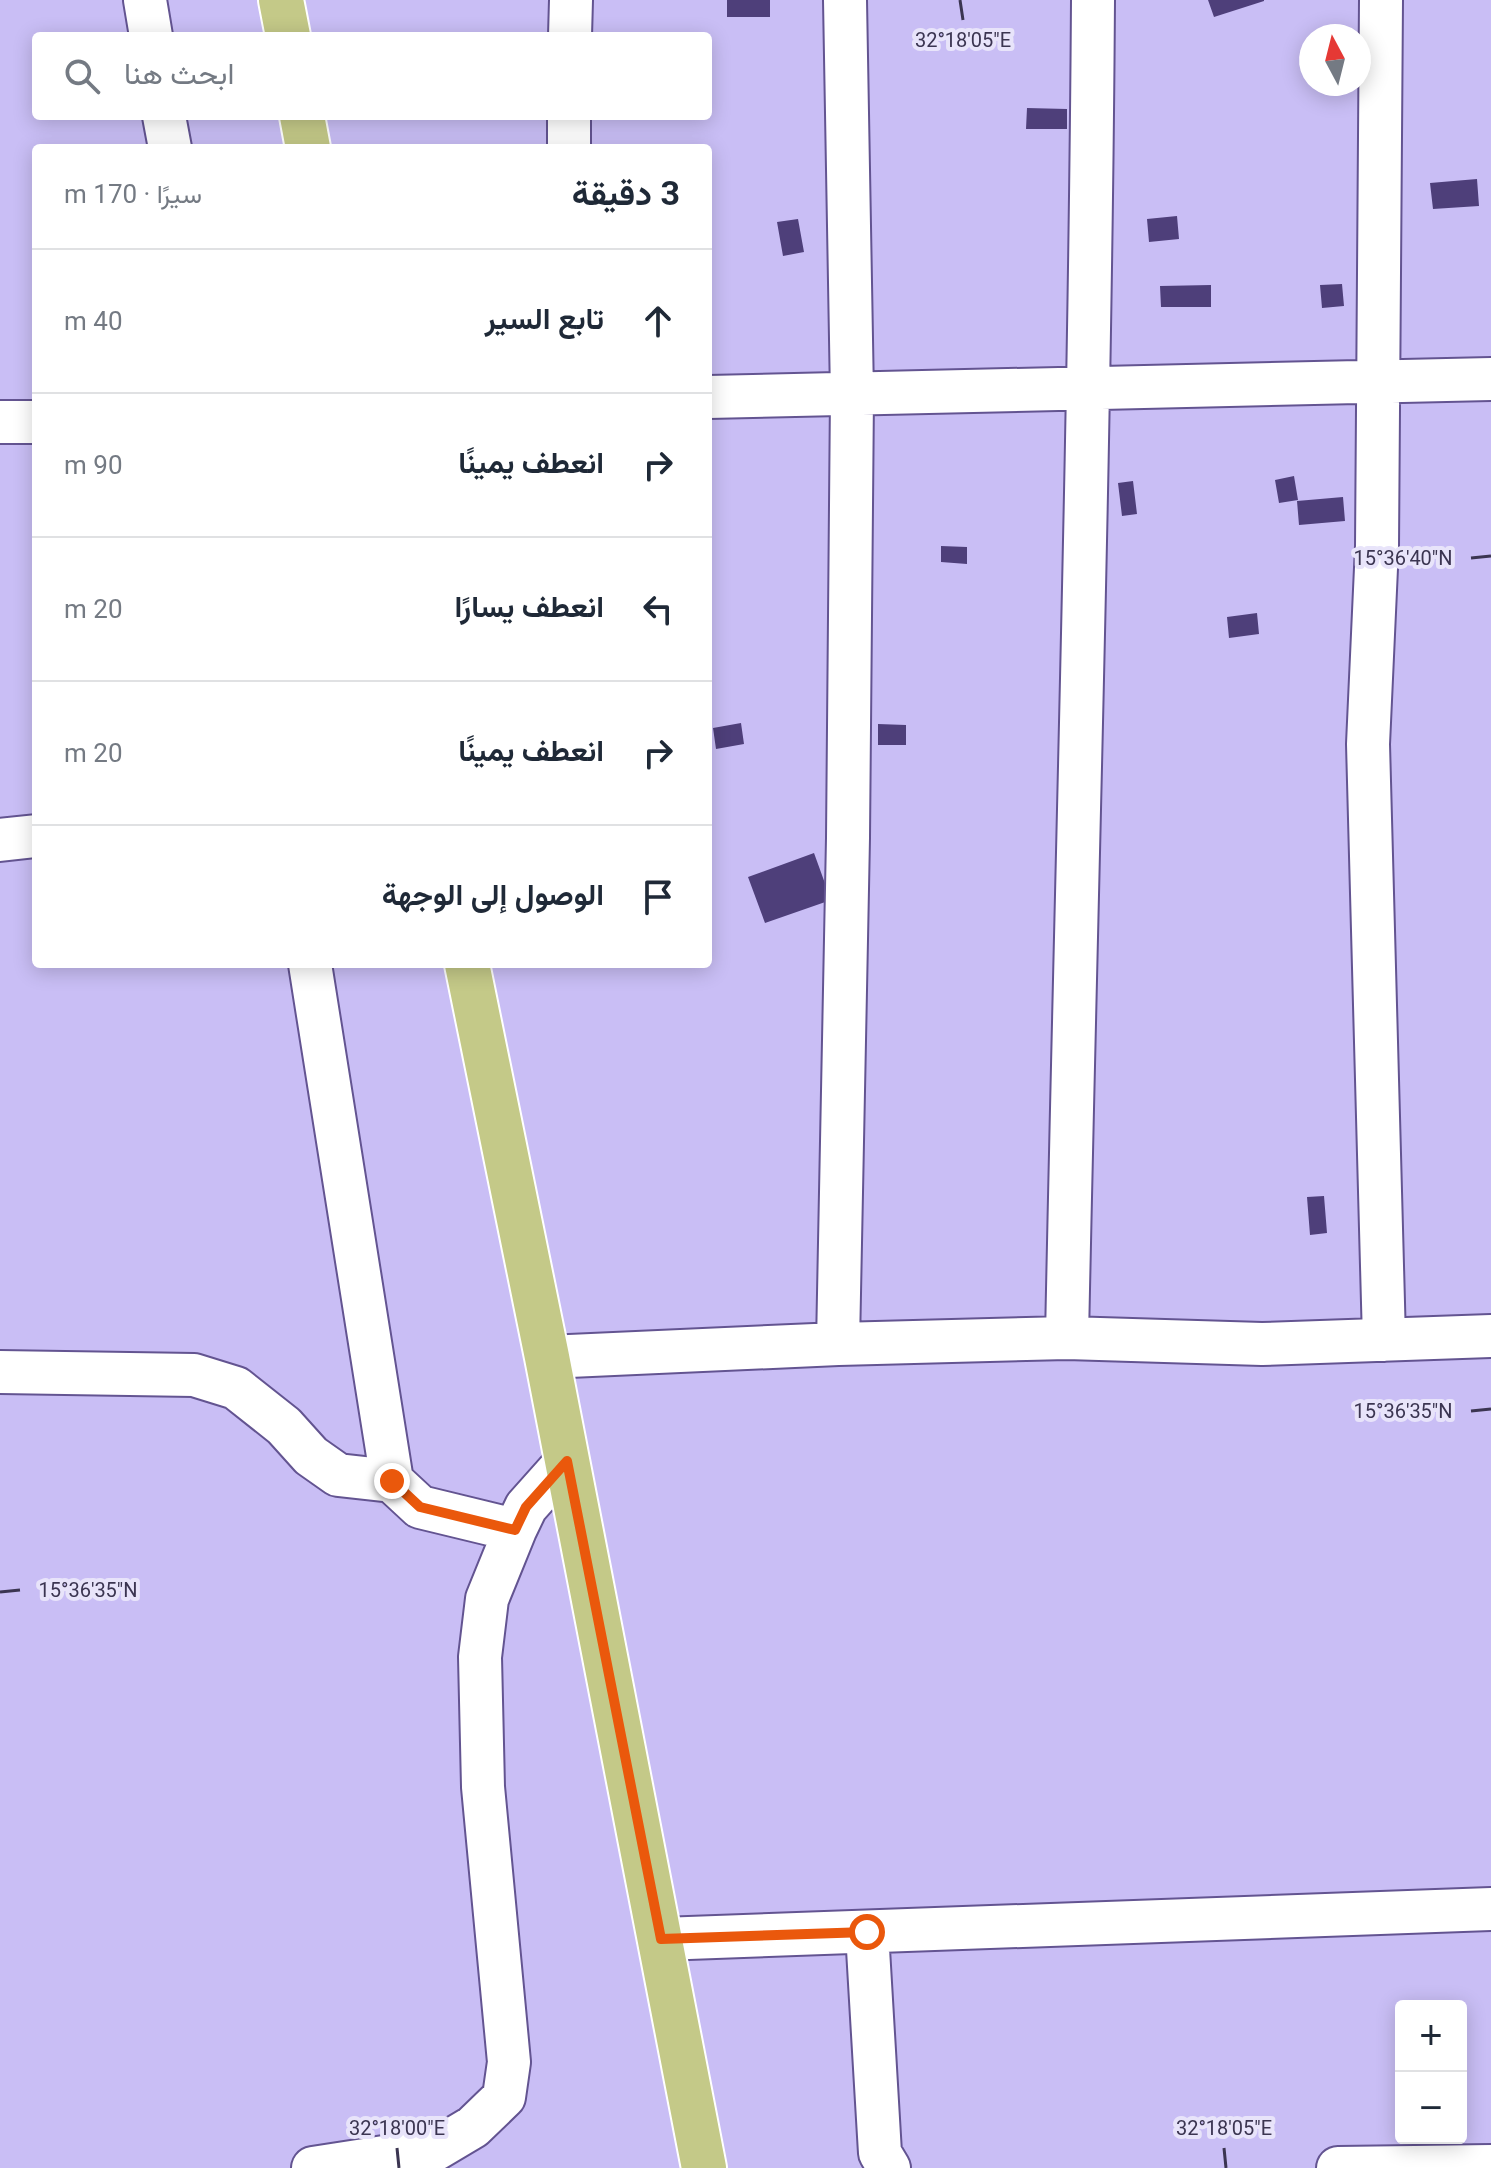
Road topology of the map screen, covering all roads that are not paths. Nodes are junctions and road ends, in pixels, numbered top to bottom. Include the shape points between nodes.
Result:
1 (145, 0) edge
2 (281, 0) edge
3 (571, 0) edge
4 (845, 0) edge
5 (1093, 0) edge
6 (1381, 0) edge
7 (150, 32) edge
8 (287, 32) edge
9 (570, 32) edge
10 (165, 120) edge
11 (303, 120) edge
12 (569, 120) edge
13 (169, 144) edge
14 (307, 144) edge
15 (569, 144) edge
16 (1491, 379) edge
17 (1378, 383) junction
18 (1089, 390) junction
19 (852, 395) junction
20 (712, 397) edge
21 (0, 422) edge
22 (32, 422) edge
23 (32, 836) edge
24 (0, 840) edge
25 (311, 968) edge
26 (468, 968) edge
27 (1491, 1336) edge
28 (1067, 1338) junction
29 (1384, 1340) junction
30 (838, 1344) junction
31 (547, 1357) junction
32 (0, 1372) edge
33 (567, 1461) junction
34 (392, 1481) junction
35 (515, 1530) junction
36 (1491, 1909) edge
37 (867, 1932) junction
38 (661, 1939) junction
39 (1491, 2166) edge
40 (313, 2168) edge
41 (704, 2168) edge
42 (889, 2168) edge
43 (1338, 2168) edge

1 - 7 street
2 - 8 main road
3 - 9 street
4 - 19 street
5 - 18 street
6 - 17 street
10 - 13 street
11 - 14 main road
12 - 15 street
16 - 17 street
17 - 18 street
17 - 29 street via 1368,744
18 - 19 street
18 - 28 street
19 - 20 street
19 - 30 street
21 - 22 street
23 - 24 street
25 - 34 street
26 - 31 main road
27 - 29 street
28 - 29 street via 1262,1344
28 - 30 street
30 - 31 street
31 - 33 main road
32 - 34 street via 194,1375 236,1388 338,1475
33 - 35 street via 526,1507
33 - 38 main road
34 - 35 street via 420,1507
35 - 40 street via 487,1599 480,1657 483,1787 509,2062 504,2097 473,2127 436,2149
36 - 37 street
37 - 38 street
37 - 42 street via 880,2153
38 - 41 main road
39 - 43 street

